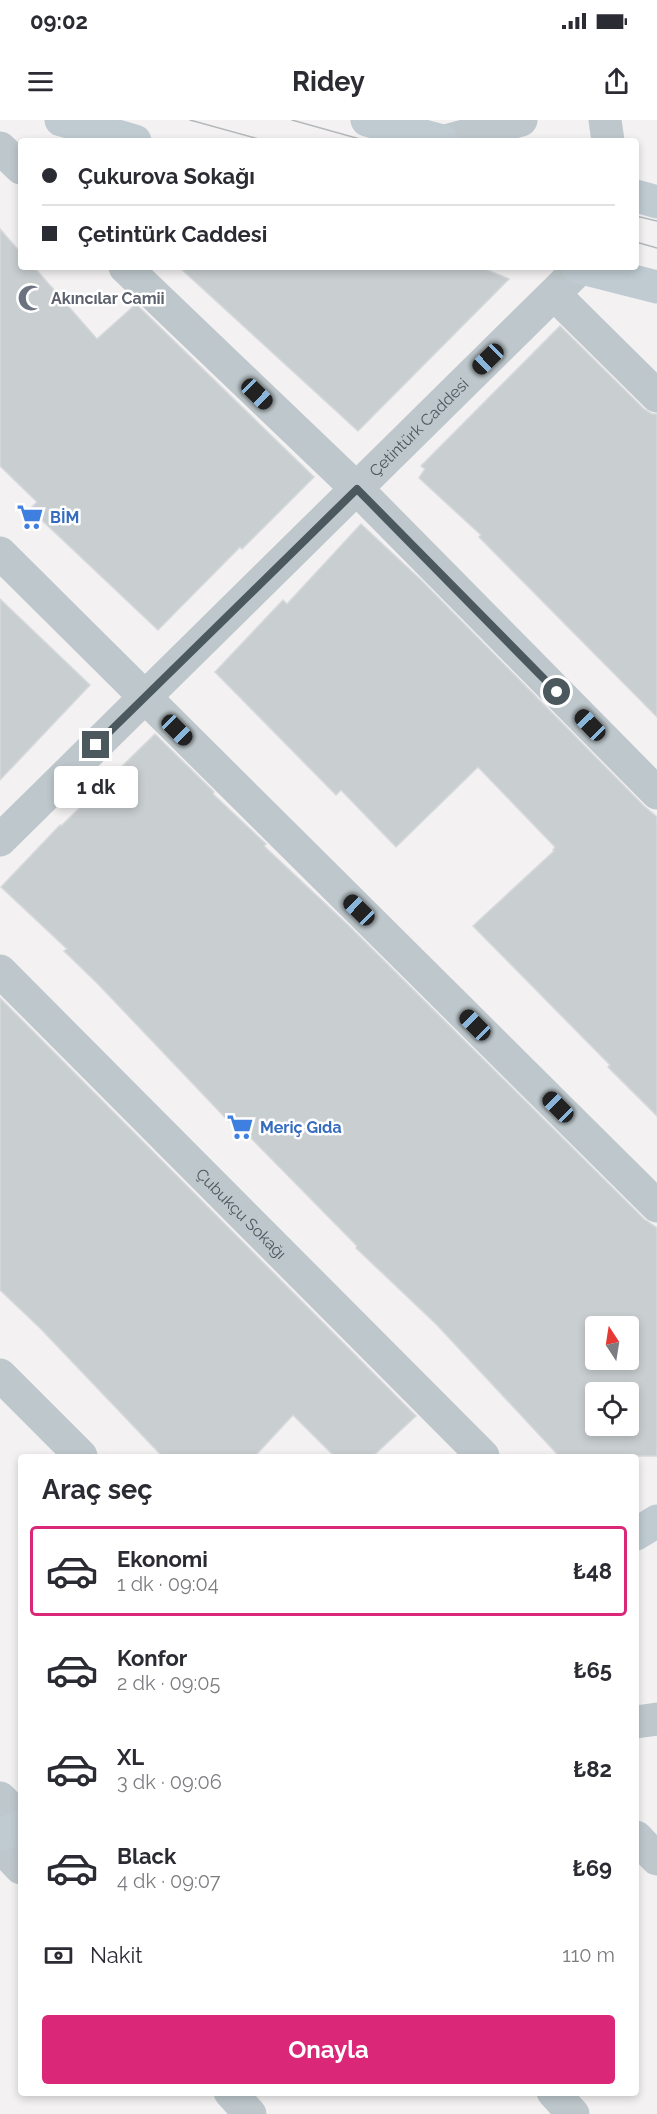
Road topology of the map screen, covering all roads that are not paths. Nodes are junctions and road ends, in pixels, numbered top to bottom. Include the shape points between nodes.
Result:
1 (61, 120) edge
2 (521, 120) edge
3 (605, 120) edge
4 (374, 121) edge
5 (124, 138) edge
6 (434, 138) edge
7 (455, 138) edge
8 (608, 138) edge
9 (0, 148) edge
10 (18, 165) edge
11 (639, 197) edge
12 (657, 202) edge
13 (128, 270) edge
14 (577, 270) edge
15 (592, 270) edge
16 (657, 287) edge
17 (554, 294) junction
18 (657, 396) edge
19 (357, 489) junction
20 (0, 553) edge
21 (144, 697) junction
22 (657, 793) edge
23 (0, 840) edge
24 (0, 971) edge
25 (657, 1206) edge
26 (0, 1375) edge
27 (79, 1454) edge
28 (481, 1454) edge
29 (657, 1521) edge
30 (639, 1532) edge
31 (657, 1719) edge
32 (639, 1722) edge
33 (0, 1798) edge
34 (18, 1816) edge
35 (18, 1828) edge
36 (0, 1835) edge
37 (639, 1839) edge
38 (0, 1846) edge
39 (657, 1859) edge
40 (18, 1865) edge
41 (234, 2096) edge
42 (557, 2096) edge
43 (250, 2114) edge
44 (573, 2114) edge

1 - 5 main road
2 - 7 street
3 - 8 street
4 - 6 main road
9 - 10 street
11 - 12 main road
13 - 19 street
14 - 17 street, Çetintürk Caddesi
15 - 16 main road
17 - 18 street
17 - 19 street, Çetintürk Caddesi
19 - 21 street, Çetintürk Caddesi
19 - 22 street
20 - 21 street
21 - 23 street, Çetintürk Caddesi
21 - 25 street
24 - 28 street, Çubukçu Sokağı
26 - 27 street
29 - 30 main road
31 - 32 street
33 - 34 street
35 - 36 main road
37 - 39 street
38 - 40 street
41 - 43 street
42 - 44 street

